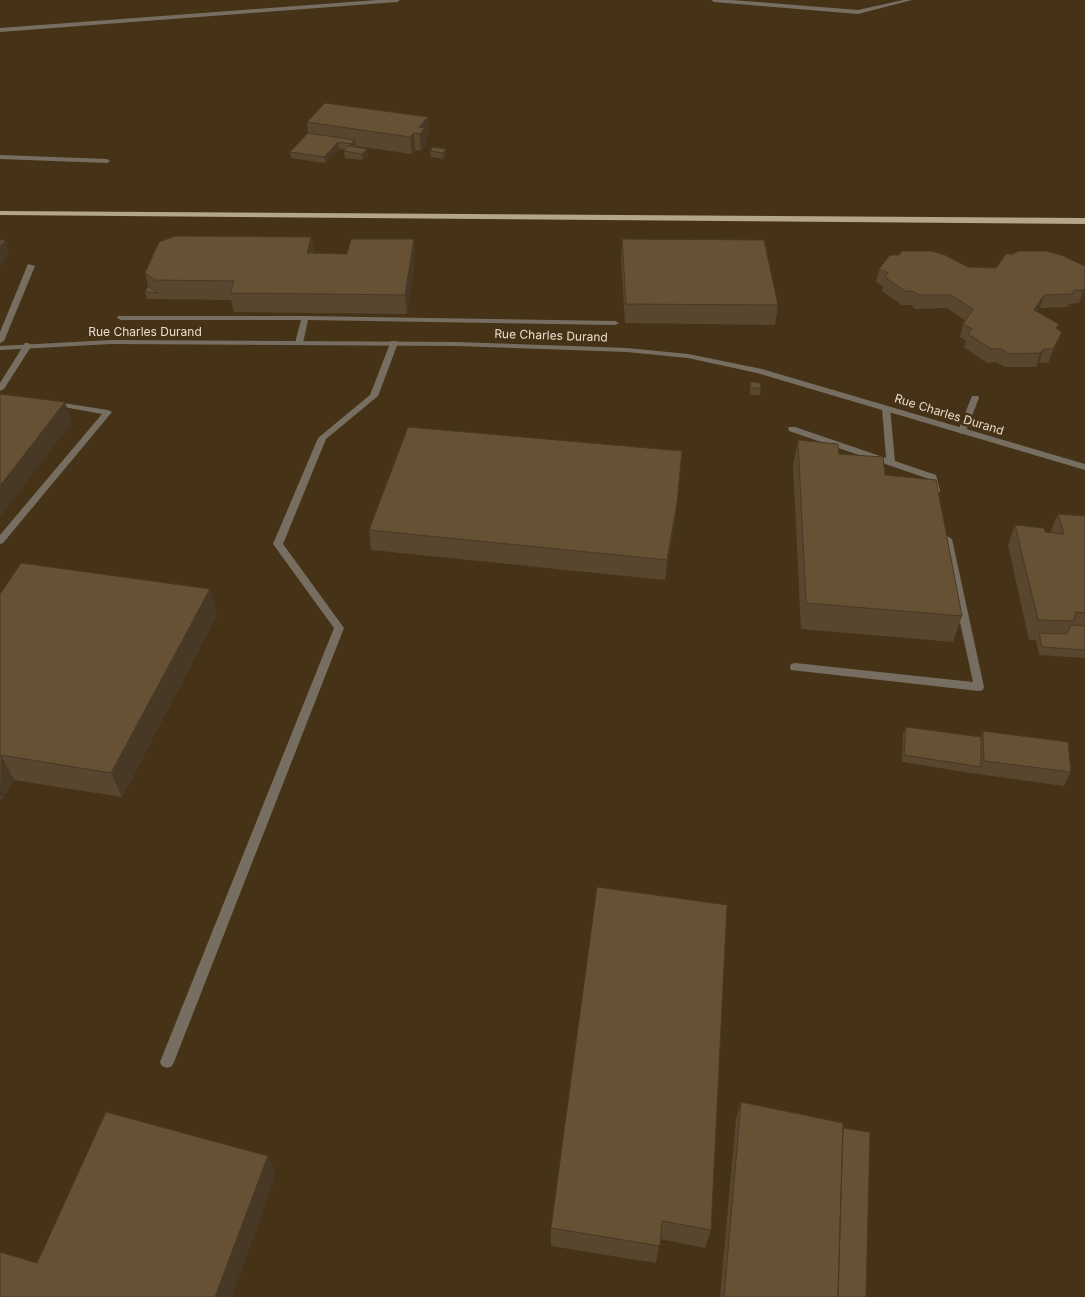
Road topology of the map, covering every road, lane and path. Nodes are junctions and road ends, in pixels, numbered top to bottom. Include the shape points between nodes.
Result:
1 (397, 0) edge
2 (714, 0) edge
3 (909, 0) edge
4 (0, 30) edge
5 (0, 157) edge
6 (107, 161) dead end
7 (0, 213) edge
8 (1085, 222) edge
9 (31, 266) dead end
10 (121, 318) dead end
11 (305, 318) junction
12 (615, 323) dead end
13 (0, 341) edge
14 (299, 343) junction
15 (394, 344) junction
16 (28, 345) junction
17 (0, 348) edge
18 (0, 389) edge
19 (0, 394) edge
20 (10, 396) edge
21 (974, 398) dead end
22 (39, 401) edge
23 (886, 408) junction
24 (792, 429) dead end
25 (962, 431) junction
26 (891, 463) junction
27 (1085, 467) edge
28 (939, 506) edge
29 (943, 525) edge
30 (0, 541) edge
31 (795, 667) dead end
32 (167, 1062) dead end

1 - 4 street
2 - 3 street via 858,12
5 - 6 street
7 - 8 main road
9 - 13 street
10 - 11 street
11 - 12 street
11 - 14 street
14 - 15 street, Rue Charles Durand
14 - 16 street, Rue Charles Durand
15 - 23 street, Rue Charles Durand via 627,350 688,356 759,370
15 - 32 street via 374,396 322,438 278,544 339,628
16 - 17 street, Rue Charles Durand
16 - 18 street
19 - 20 street
21 - 25 street
22 - 30 street via 108,412
23 - 25 street, Rue Charles Durand
23 - 26 street
24 - 26 street
25 - 27 street, Rue Charles Durand
26 - 28 street via 933,477
29 - 31 street via 980,687

